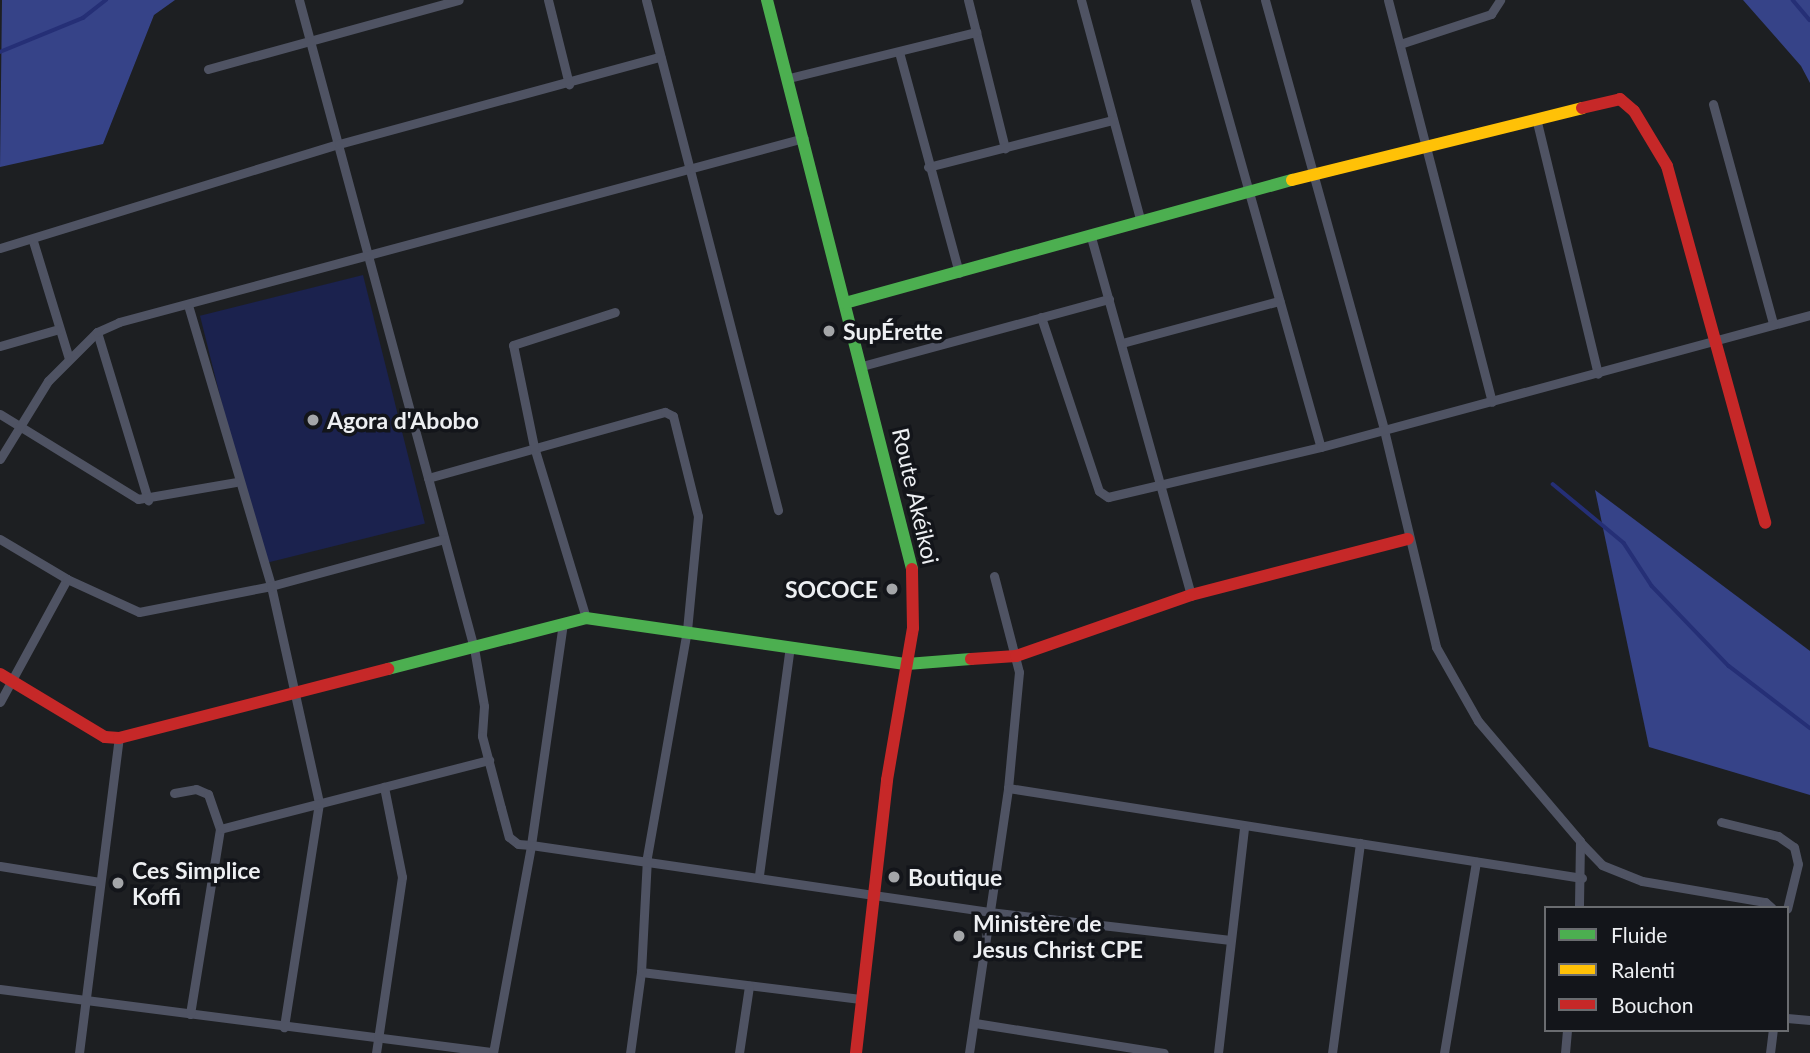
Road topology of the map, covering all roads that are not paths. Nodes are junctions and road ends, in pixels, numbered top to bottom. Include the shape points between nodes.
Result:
1 (299, 0) edge
2 (459, 0) edge
3 (548, 0) edge
4 (767, 0) edge
5 (968, 0) edge
6 (1195, 0) edge
7 (1265, 0) edge
8 (1388, 0) edge
9 (1500, 0) edge
10 (649, 1) edge
11 (1084, 1) edge
12 (432, 4) edge
13 (976, 32) junction
14 (310, 42) junction
15 (1401, 44) junction
16 (899, 52) junction
17 (660, 57) junction
18 (208, 69) dead end
19 (789, 78) junction
20 (569, 84) junction
21 (1713, 104) dead end
22 (1536, 118) junction
23 (1113, 120) junction
24 (804, 138) junction
25 (1429, 143) junction
26 (339, 144) junction
27 (1005, 148) junction
28 (928, 167) junction
29 (689, 172) junction
30 (1313, 176) junction
31 (1248, 194) junction
32 (1141, 222) junction
33 (1091, 237) junction
34 (33, 241) junction
35 (0, 248) edge
36 (371, 258) junction
37 (959, 273) junction
38 (1109, 299) junction
39 (1279, 301) junction
40 (845, 303) junction
41 (188, 305) junction
42 (615, 312) dead end
43 (1810, 315) edge
44 (1041, 317) junction
45 (1773, 324) junction
46 (59, 329) junction
47 (97, 332) junction
48 (1122, 343) junction
49 (1713, 344) junction
50 (0, 346) edge
51 (69, 359) junction
52 (862, 366) junction
53 (1598, 374) junction
54 (1492, 402) junction
55 (0, 414) edge
56 (18, 425) junction
57 (1384, 430) junction
58 (534, 447) junction
59 (1321, 447) junction
60 (0, 459) edge
61 (429, 478) junction
62 (236, 482) junction
63 (1162, 485) junction
64 (148, 500) junction
65 (778, 510) dead end
66 (1765, 523) dead end
67 (0, 539) edge
68 (444, 539) junction
69 (1408, 539) junction
70 (994, 576) dead end
71 (67, 579) junction
72 (271, 586) junction
73 (1191, 595) junction
74 (586, 618) junction
75 (563, 624) junction
76 (687, 630) junction
77 (790, 647) junction
78 (474, 648) junction
79 (1016, 656) junction
80 (907, 664) junction
81 (6, 677) edge
82 (296, 693) junction
83 (0, 702) edge
84 (119, 737) junction
85 (489, 760) junction
86 (384, 787) junction
87 (1008, 788) junction
88 (174, 793) dead end
89 (319, 803) junction
90 (1721, 822) dead end
91 (1244, 828) junction
92 (220, 829) junction
93 (1580, 841) junction
94 (1360, 843) junction
95 (531, 845) junction
96 (647, 858) junction
97 (1476, 862) junction
98 (0, 866) edge
99 (759, 875) junction
100 (1582, 878) junction
101 (100, 882) junction
102 (877, 892) junction
103 (1579, 906) edge
104 (1770, 906) edge
105 (1788, 906) edge
106 (989, 912) junction
107 (1230, 940) junction
108 (641, 972) junction
109 (748, 986) junction
110 (0, 989) edge
111 (862, 999) junction
112 (85, 1000) junction
113 (190, 1014) junction
114 (1789, 1018) edge
115 (1810, 1020) edge
116 (975, 1023) junction
117 (284, 1027) junction
118 (1567, 1032) edge
119 (1773, 1032) edge
120 (377, 1040) junction
121 (79, 1053) edge
122 (376, 1053) edge
123 (493, 1053) edge
124 (630, 1053) edge
125 (739, 1053) edge
126 (856, 1053) edge
127 (969, 1053) edge
128 (1164, 1053) edge
129 (1218, 1053) edge
130 (1332, 1053) edge
131 (1444, 1053) edge
132 (1565, 1053) edge
133 (1770, 1053) edge

1 - 14 street
2 - 12 street
3 - 20 street
4 - 19 street, Route Akéikoi
5 - 13 street
6 - 31 street
7 - 30 street
8 - 15 street
9 - 15 street via 1491,14
10 - 17 street
11 - 23 street
12 - 14 street
13 - 16 street
13 - 27 street
14 - 18 street
14 - 26 street
15 - 25 street
16 - 19 street
16 - 28 street
17 - 20 street
17 - 29 street
19 - 24 street, Route Akéikoi
20 - 26 street
21 - 45 street
22 - 25 street
22 - 49 street via 1620,99 1634,111 1667,166
22 - 53 street
23 - 27 street
23 - 32 street
24 - 29 street
24 - 40 street, Route Akéikoi
25 - 30 street
25 - 54 street
26 - 34 street
26 - 36 street
27 - 28 street
28 - 37 street
29 - 36 street
29 - 65 street
30 - 31 street
30 - 57 street
31 - 32 street
31 - 39 street
32 - 33 street
33 - 37 street
33 - 38 street
34 - 35 street
34 - 46 street
36 - 41 street
36 - 61 street
37 - 40 street
38 - 44 street
38 - 48 street
39 - 48 street
39 - 59 street
40 - 52 street, Route Akéikoi
41 - 47 street
41 - 62 street
42 - 58 street via 514,342
43 - 45 street
44 - 52 street
44 - 63 street via 1099,491 1108,497
45 - 49 street
46 - 50 street
46 - 51 street
47 - 51 street
47 - 64 street
48 - 63 street
49 - 53 street
49 - 66 street
51 - 56 street
52 - 80 street, Route Akéikoi via 912,554 914,628
53 - 54 street
54 - 57 street
55 - 56 street
56 - 60 street
56 - 64 street via 133,497
57 - 59 street
57 - 69 street
58 - 61 street
58 - 74 street
58 - 76 street via 670,412 697,507
59 - 63 street
61 - 68 street
62 - 64 street
62 - 72 street
63 - 73 street
67 - 71 street
68 - 72 street
68 - 78 street
69 - 73 street
69 - 93 street via 1436,647 1460,696
70 - 79 street
71 - 72 street via 133,612
71 - 81 street
72 - 82 street
73 - 79 street
74 - 75 street
74 - 76 street
75 - 78 street
75 - 95 street
76 - 77 street
76 - 96 street
77 - 80 street
77 - 99 street
78 - 82 street
78 - 85 street
79 - 80 street
79 - 87 street via 1019,672
80 - 102 street, Route Akéikoi via 887,780
81 - 83 street
81 - 84 street via 105,737
82 - 84 street
82 - 89 street
84 - 101 street
85 - 86 street
85 - 95 street via 509,837
86 - 89 street
86 - 120 street via 402,877
87 - 91 street
87 - 106 street
88 - 92 street via 196,789 208,794
89 - 92 street
89 - 117 street
90 - 105 street via 1778,836 1794,847 1798,864
91 - 94 street
91 - 107 street
92 - 113 street
93 - 100 street
93 - 104 street via 1602,865 1642,881
94 - 97 street
94 - 130 street
95 - 96 street
95 - 123 street
96 - 99 street
96 - 108 street
97 - 100 street
97 - 131 street
98 - 101 street
99 - 102 street
100 - 103 street
101 - 112 street
102 - 106 street
102 - 111 street, Route Akéikoi
106 - 107 street
106 - 116 street
107 - 129 street
108 - 109 street
108 - 124 street
109 - 111 street
109 - 125 street
110 - 112 street
111 - 126 street, Route Akéikoi
112 - 113 street
112 - 121 street
113 - 117 street
114 - 115 street
116 - 127 street
116 - 128 street
117 - 120 street
118 - 132 street
119 - 133 street
120 - 122 street
120 - 123 street

